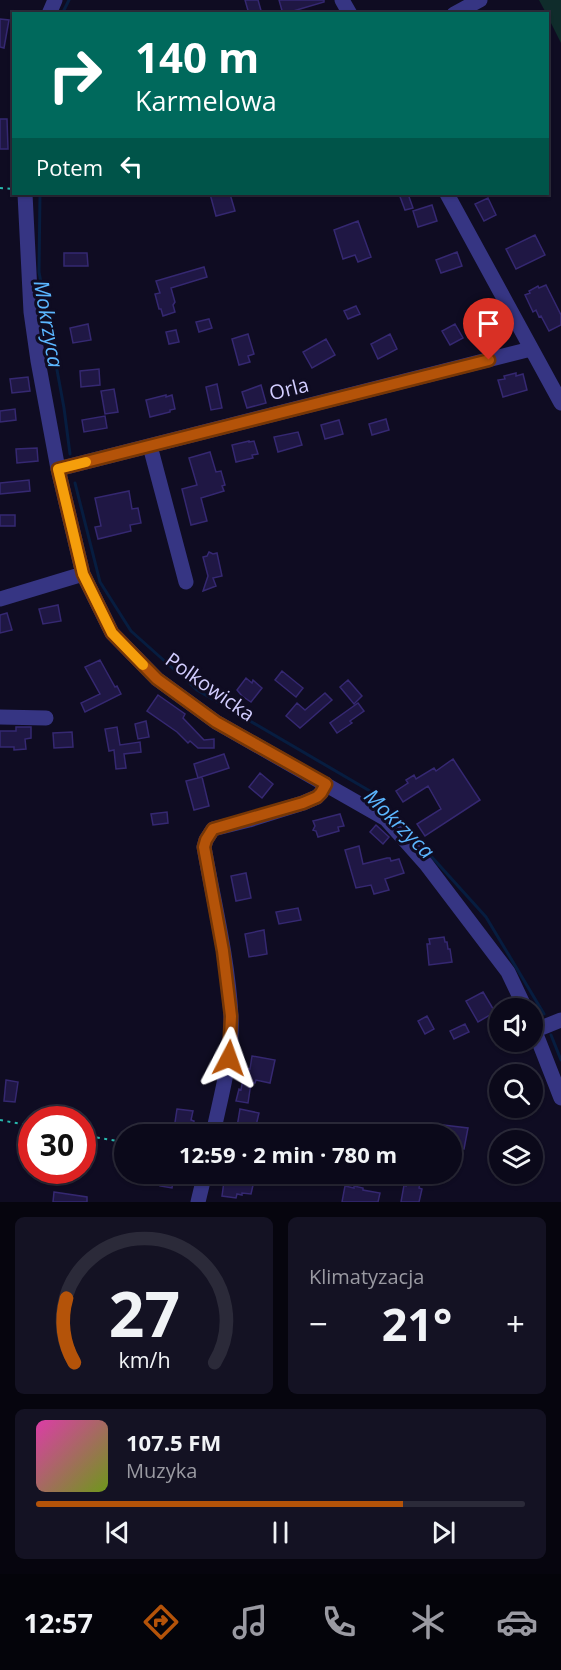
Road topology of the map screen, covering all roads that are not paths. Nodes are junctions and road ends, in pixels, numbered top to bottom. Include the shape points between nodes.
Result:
1 (480, 0) edge
2 (458, 12) edge
3 (26, 195) edge
4 (448, 195) edge
5 (531, 349) junction
6 (561, 403) edge
7 (150, 446) junction
8 (58, 469) junction
9 (83, 574) junction
10 (186, 582) dead end
11 (0, 599) edge
12 (0, 717) edge
13 (46, 718) dead end
14 (326, 784) junction
15 (520, 998) edge
16 (561, 1020) edge
17 (543, 1025) edge
18 (543, 1051) edge
19 (561, 1098) edge
20 (215, 1124) edge
21 (202, 1184) edge
22 (198, 1202) edge

1 - 2 street
3 - 8 street, Polkowicka via 31,312
4 - 5 street
5 - 6 street
5 - 7 street, Orla
7 - 8 street, Orla
7 - 10 street
8 - 9 street, Polkowicka
9 - 11 street
9 - 14 street, Polkowicka via 112,633 157,679 216,722
12 - 13 street
14 - 15 street, Polkowicka via 386,819 426,864 508,972
14 - 20 street via 317,797 213,829 206,840 231,1016 229,1058
16 - 17 street
18 - 19 street
21 - 22 street

